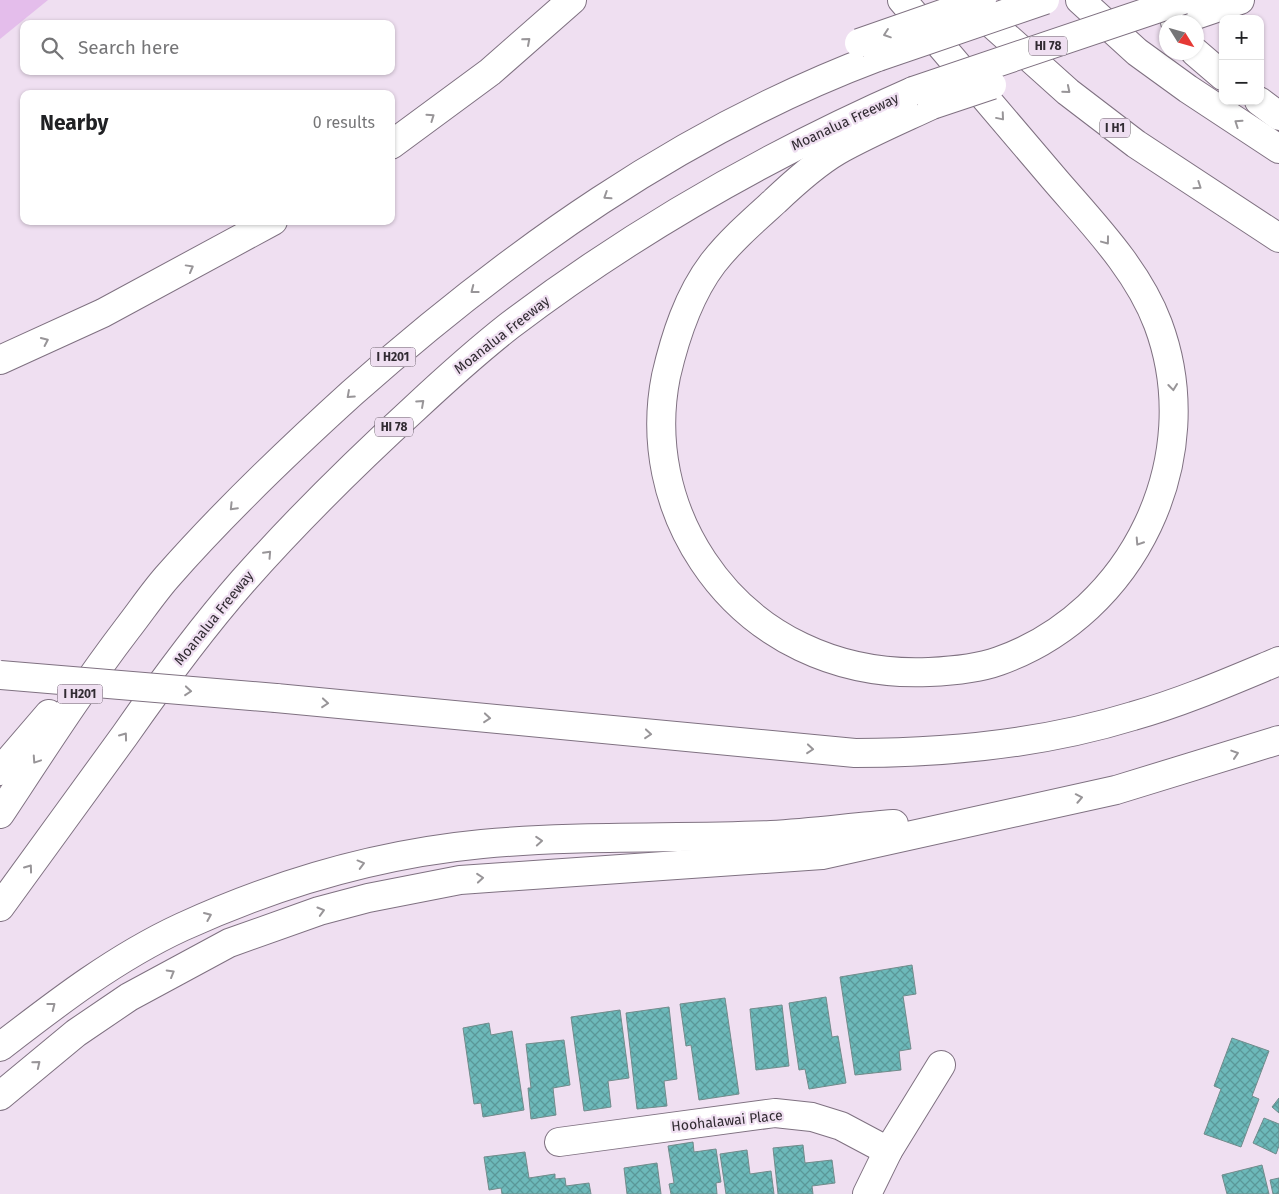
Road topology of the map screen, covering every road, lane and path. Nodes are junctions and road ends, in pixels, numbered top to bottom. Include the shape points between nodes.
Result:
1 (572, 0) edge
2 (902, 0) edge
3 (965, 0) edge
4 (982, 0) edge
5 (1045, 0) edge
6 (1080, 0) edge
7 (1133, 0) edge
8 (1182, 0) edge
9 (1229, 4) edge
10 (1197, 15) edge
11 (1159, 21) edge
12 (1159, 29) edge
13 (869, 50) junction
14 (1204, 60) edge
15 (1219, 73) edge
16 (923, 98) junction
17 (1264, 105) edge
18 (1279, 116) edge
19 (395, 142) edge
20 (1279, 149) edge
21 (266, 225) edge
22 (1279, 238) edge
23 (0, 360) edge
24 (166, 578) junction
25 (1279, 661) edge
26 (0, 675) edge
27 (1279, 740) edge
28 (0, 770) edge
29 (1031, 807) junction
30 (0, 814) edge
31 (0, 907) edge
32 (0, 1047) edge
33 (940, 1065) dead end
34 (0, 1096) edge
35 (559, 1142) dead end
36 (888, 1151) junction
37 (867, 1194) edge

19 -> 1 main road via 490,72
2 -> 16 main road via 1106,240 1138,284 1157,321 1166,352 1174,388 1175,425 1162,495 1146,531 1127,562 1073,620 1036,644 998,662 958,670 877,671 837,663 806,650 762,623 736,602 714,577 677,515 665,475 661,432 664,385 673,346 691,301 713,264 748,225 833,153
3 -> 22 main road, I H1 via 1068,92 1136,144
4 -> 13 main road, bridge
5 - 13 main road, bridge
20 -> 6 main road via 1137,52
7 - 11 main road
8 - 16 main road, Moanalua Freeway / HI 78, bridge
9 - 10 main road
12 - 16 main road, bridge
13 -> 24 main road, I H201 via 815,65 648,169 482,283 320,422
14 - 15 main road
31 -> 16 main road, Moanalua Freeway / HI 78 via 183,654 242,582 308,511 444,381 508,327 666,219 771,157 834,126
17 - 18 main road
23 -> 21 main road via 103,313
24 - 28 main road
24 -> 30 main road, I H201 via 103,661
26 -> 25 main road, bridge via 855,753 905,753 1004,746 1094,727 1175,702
29 -> 27 main road via 1116,790
32 -> 29 main road via 118,962 180,928 246,900 368,862 482,844 773,835 904,824
34 -> 29 main road via 76,1033 129,996 229,943 368,898 460,880 822,855
33 - 36 main road
35 - 36 main road, Hoohalawai Place via 775,1113 812,1117 841,1126
36 - 37 main road

